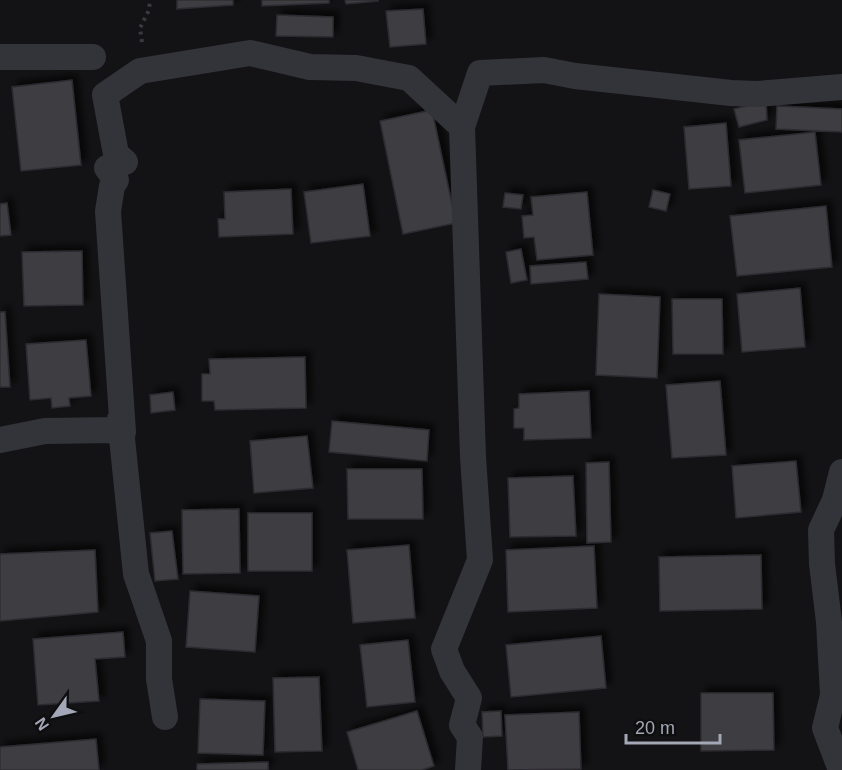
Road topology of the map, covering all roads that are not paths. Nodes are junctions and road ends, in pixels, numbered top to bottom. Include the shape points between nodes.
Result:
1 (0, 57) edge
2 (93, 57) dead end
3 (842, 87) edge
4 (462, 127) junction
5 (123, 432) junction
6 (0, 440) edge
7 (842, 472) edge
8 (165, 717) dead end
9 (468, 770) edge
10 (841, 770) edge

1 - 2 street
3 - 4 street via 731,93 544,70 480,73
4 - 5 street via 409,78 356,68 310,67 250,53 140,71 105,95 116,154 125,162 107,168 116,180 108,211
4 - 9 street via 480,560 444,649 469,698 462,725 470,737
5 - 6 street via 45,431
5 - 8 street via 120,420 136,574 159,641
7 - 10 street via 821,530 833,694 825,728

